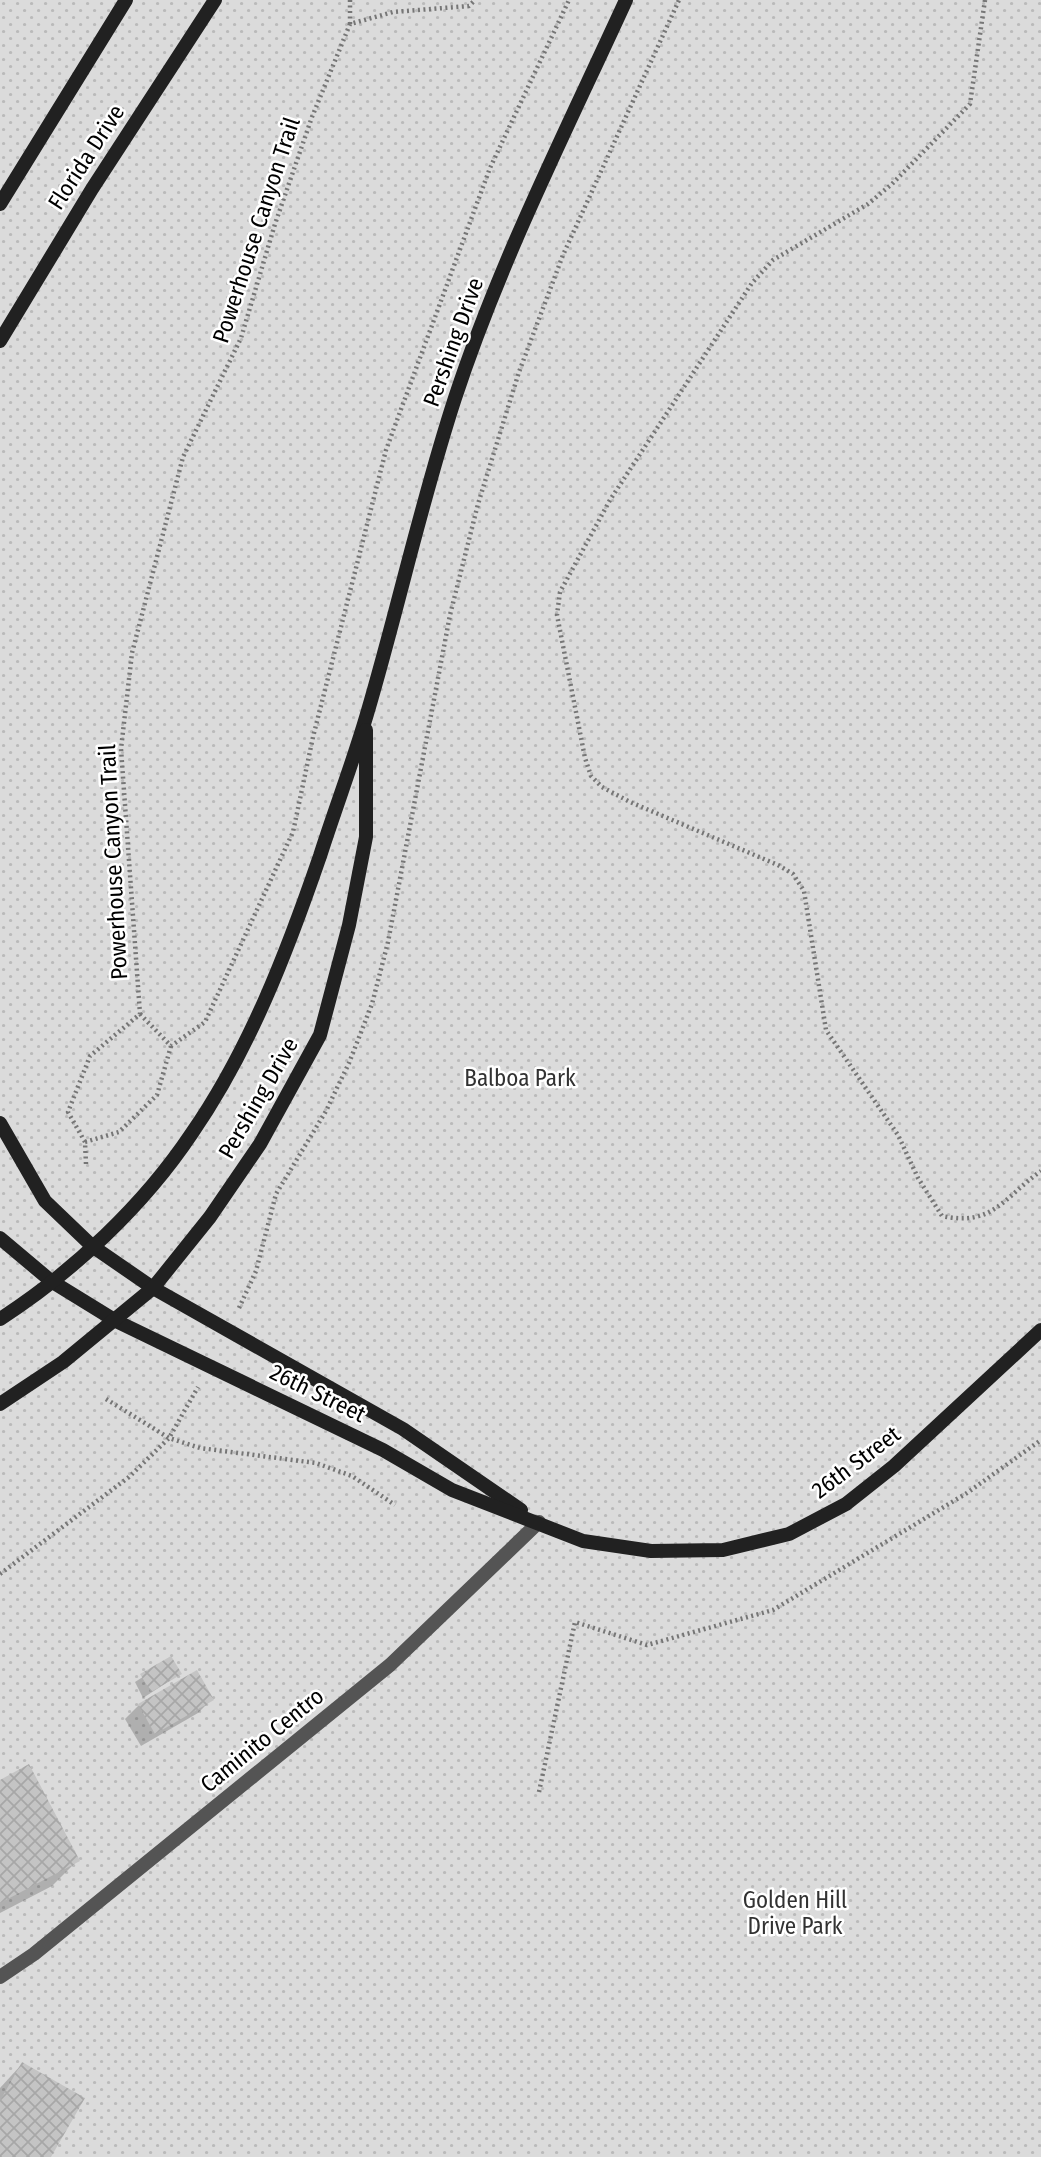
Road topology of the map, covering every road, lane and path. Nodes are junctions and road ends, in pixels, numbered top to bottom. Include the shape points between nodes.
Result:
1 (127, 0) edge
2 (215, 0) edge
3 (350, 0) edge
4 (475, 0) edge
5 (569, 0) edge
6 (626, 0) edge
7 (679, 0) edge
8 (985, 0) edge
9 (350, 24) junction
10 (0, 204) edge
11 (0, 341) edge
12 (366, 716) junction
13 (140, 1014) junction
14 (171, 1046) junction
15 (0, 1123) edge
16 (85, 1142) junction
17 (86, 1164) dead end
18 (1041, 1171) edge
19 (0, 1238) edge
20 (92, 1246) junction
21 (51, 1281) junction
22 (153, 1288) junction
23 (238, 1310) dead end
24 (0, 1319) edge
25 (116, 1321) junction
26 (1041, 1330) edge
27 (106, 1399) dead end
28 (0, 1404) edge
29 (181, 1419) dead end
30 (169, 1438) junction
31 (1041, 1440) edge
32 (395, 1505) dead end
33 (539, 1522) junction
34 (0, 1574) edge
35 (539, 1793) dead end
36 (0, 1977) edge

1 - 10 main road, Florida Drive
2 - 11 main road, Florida Drive via 92,188
3 - 9 path
4 - 9 path via 469,6 393,12
5 - 14 path via 490,168 386,450 293,832 205,1022
6 - 12 main road, Pershing Drive via 510,252 455,398
7 - 23 path via 562,255 519,372 450,615 372,1004 326,1111 276,1194 256,1271
8 - 18 path via 970,104 884,191 773,260 752,283 610,500 560,592 557,615 591,776 629,802 778,865 793,874 804,891 826,1030 898,1135 942,1216 964,1220 988,1214
9 - 13 path, Powerhouse Canyon Trail via 279,212 241,338 183,457 132,653 121,749
12 - 20 main road, Pershing Drive via 297,924 228,1077 151,1187
12 - 22 main road, Pershing Drive via 366,837 320,1035 260,1144
13 - 14 path
13 - 16 path via 90,1056 68,1112
14 - 16 path via 157,1094 119,1132
15 - 20 main road via 45,1201
16 - 17 path
19 - 21 main road
20 - 21 main road, Pershing Drive
20 - 22 main road
21 - 24 main road, Pershing Drive
21 - 25 main road
22 - 25 main road, Pershing Drive
22 - 33 main road, 26th Street via 403,1429
25 - 28 main road, Pershing Drive
25 - 33 main road, 26th Street via 383,1450 453,1490
26 - 33 main road, 26th Street via 894,1466 846,1504 789,1534 723,1550 651,1551 583,1541
27 - 30 path
29 - 30 path
30 - 32 path via 200,1448 316,1463 352,1476
30 - 34 path via 129,1477
31 - 35 path via 967,1493 773,1610 648,1645 576,1622
33 - 36 street, Caminito Centro via 390,1665

